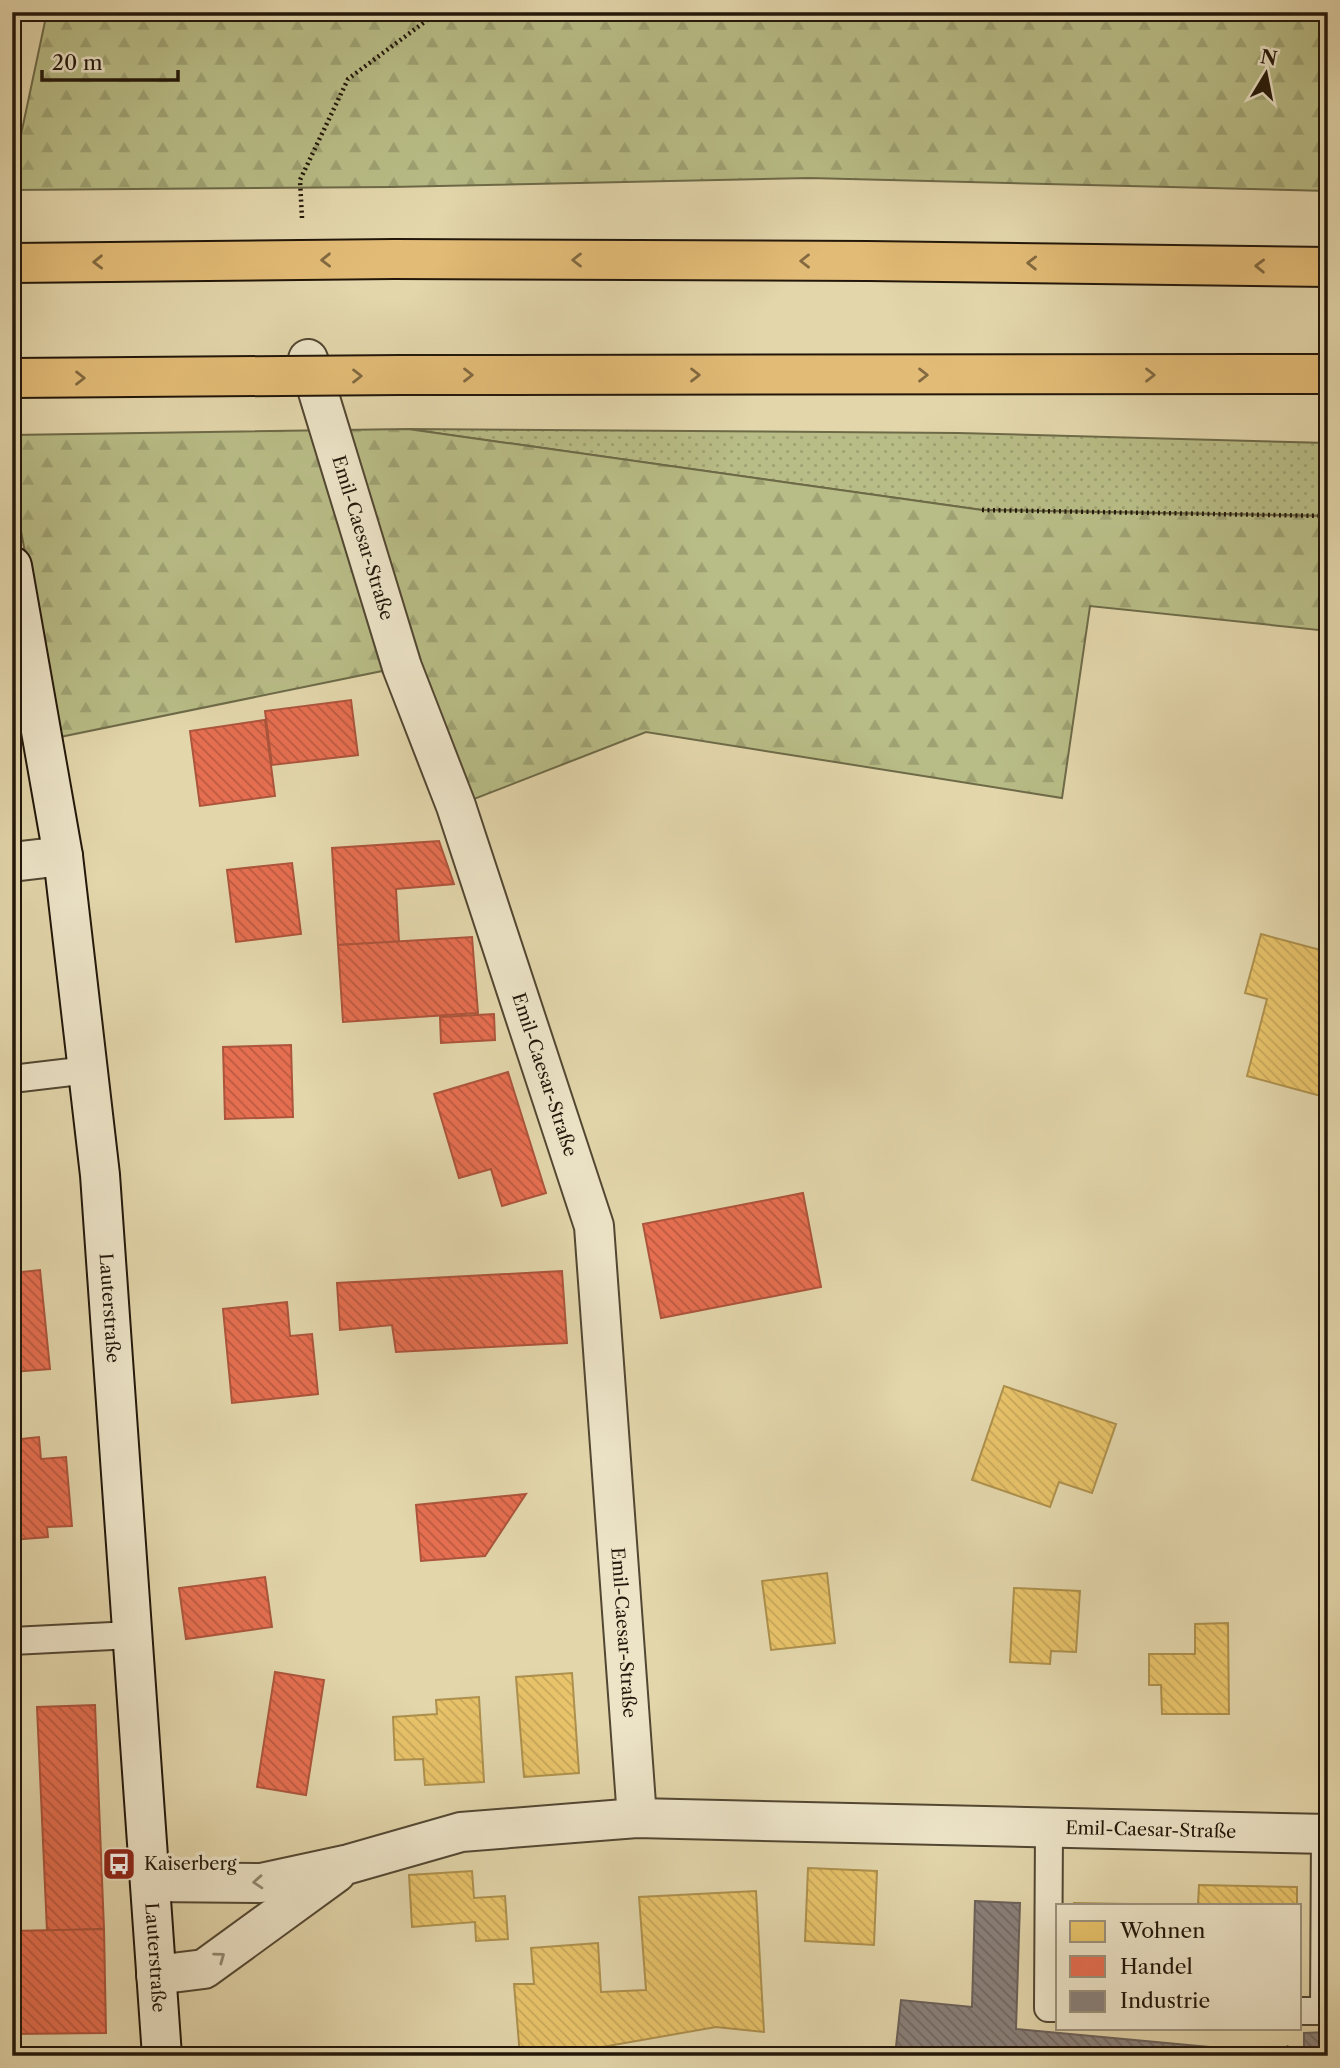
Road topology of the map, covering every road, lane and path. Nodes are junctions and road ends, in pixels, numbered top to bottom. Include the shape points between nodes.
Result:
1 (438, 12) edge
2 (302, 222) dead end
3 (12, 263) edge
4 (1328, 267) edge
5 (308, 359) dead end
6 (1328, 374) edge
7 (12, 378) edge
8 (982, 510) dead end
9 (1328, 516) edge
10 (12, 566) edge
11 (64, 856) junction
12 (12, 862) edge
13 (88, 1070) junction
14 (12, 1079) edge
15 (132, 1635) junction
16 (12, 1641) edge
17 (637, 1818) junction
18 (1049, 1828) junction
19 (1326, 1833) edge
20 (349, 1864) junction
21 (150, 1882) junction
22 (156, 1975) junction
23 (1056, 2008) edge
24 (1317, 2011) edge
25 (162, 2056) edge

1 - 2 path via 348,79 300,180
4 -> 3 highway, bridge via 394,259
5 - 17 street, Emil-Caesar-Straße via 402,667 456,806 594,1226
7 -> 6 highway, bridge
8 - 9 path
10 - 11 street, Lauterstraße
11 - 12 street
11 - 13 street, Lauterstraße
13 - 14 lane
13 - 15 street, Lauterstraße via 100,1175
15 - 16 lane
15 - 21 street, Lauterstraße
17 - 18 street, Emil-Caesar-Straße
17 - 20 street, Emil-Caesar-Straße via 461,1832
18 - 19 street, Emil-Caesar-Straße
18 - 23 lane via 1048,2008
19 - 24 lane
20 -> 21 street, Emil-Caesar-Straße via 261,1883
22 -> 20 street, Emil-Caesar-Straße via 204,1969
21 - 22 street, Lauterstraße
22 - 25 street, Lauterstraße

